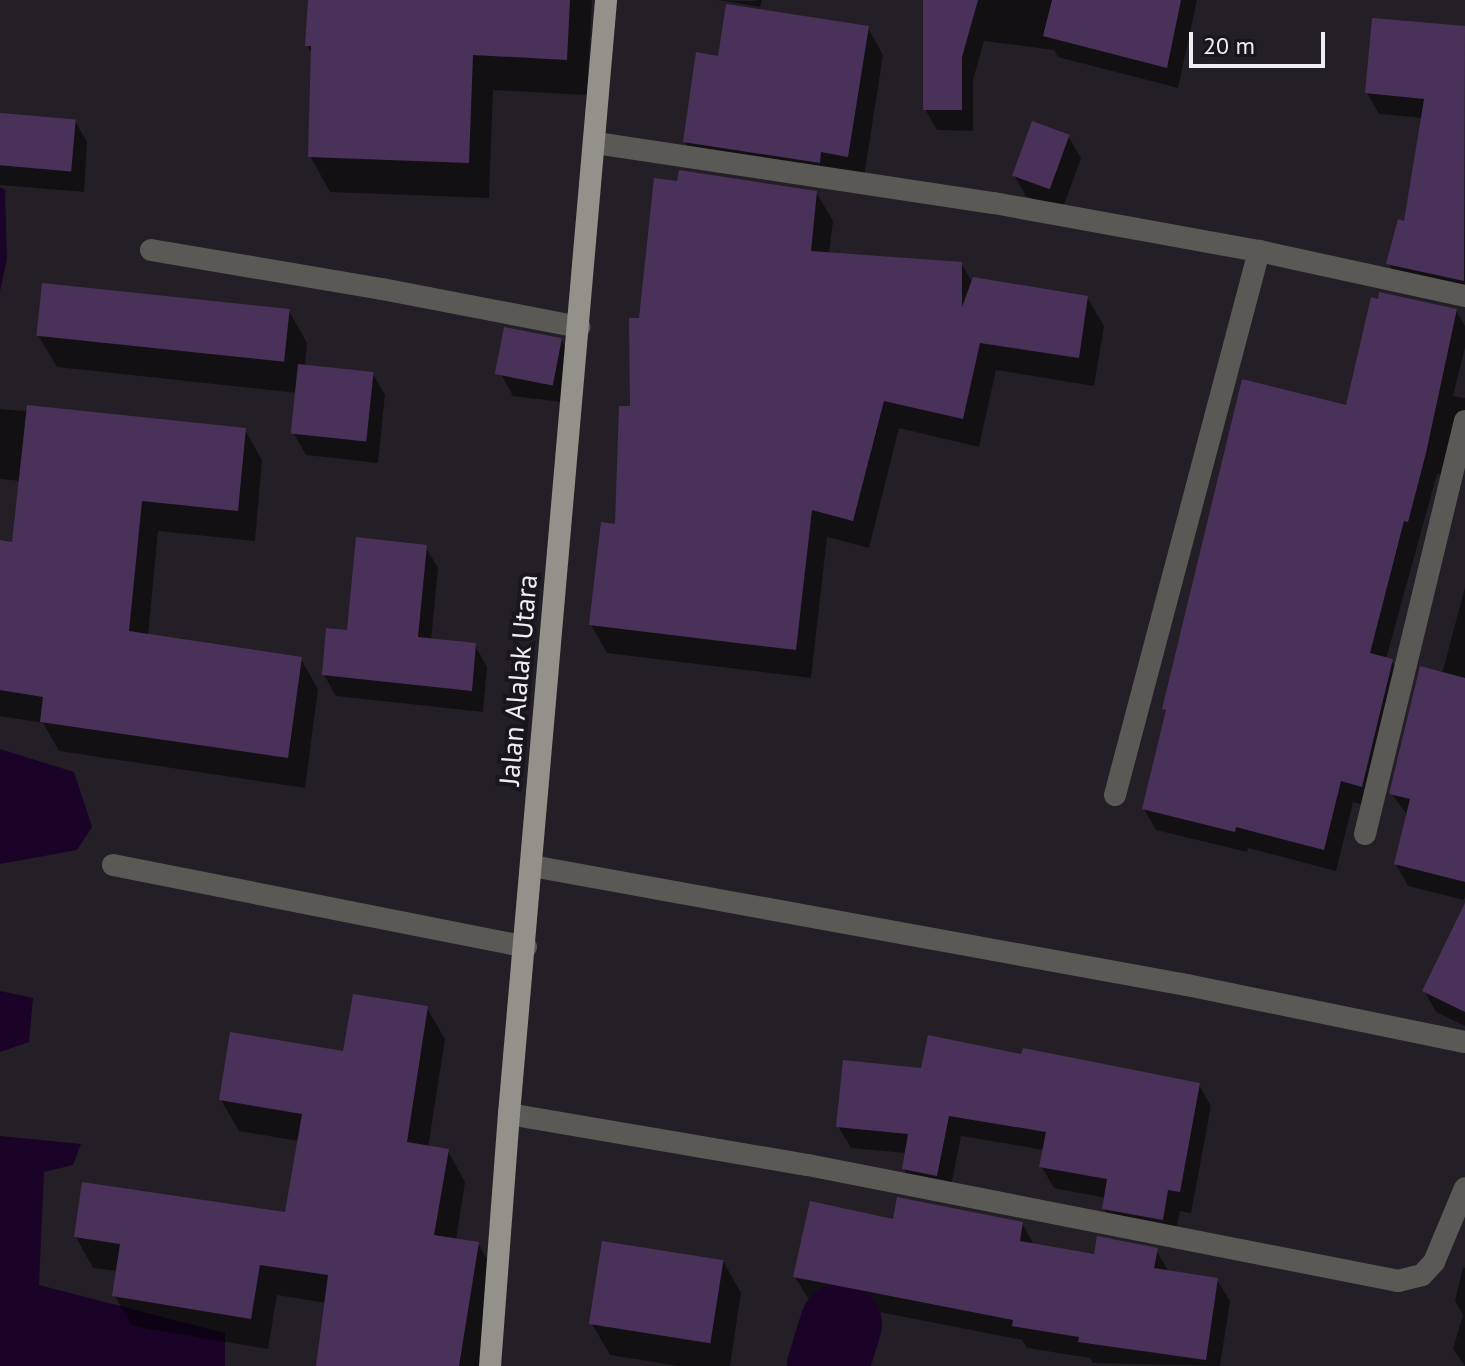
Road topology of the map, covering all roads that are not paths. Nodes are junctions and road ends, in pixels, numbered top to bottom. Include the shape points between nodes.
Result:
1 (606, 0) edge
2 (596, 143) junction
3 (151, 250) dead end
4 (1259, 251) junction
5 (1465, 296) edge
6 (579, 327) junction
7 (1465, 421) edge
8 (1115, 795) dead end
9 (1365, 834) dead end
10 (113, 865) dead end
11 (532, 866) junction
12 (526, 947) junction
13 (1465, 1042) edge
14 (509, 1114) junction
15 (1465, 1188) edge
16 (490, 1366) edge

1 - 2 main road, Jalan Alalak Utara
2 - 4 street via 994,203
2 - 6 main road, Jalan Alalak Utara
3 - 6 street
4 - 5 street
4 - 8 street
6 - 11 main road, Jalan Alalak Utara
7 - 9 street
10 - 12 street
11 - 12 main road, Jalan Alalak Utara
11 - 13 street via 1187,985
12 - 14 main road, Jalan Alalak Utara
14 - 15 street via 808,1165 1398,1281 1422,1275 1434,1262
14 - 16 main road, Jalan Alalak Utara

